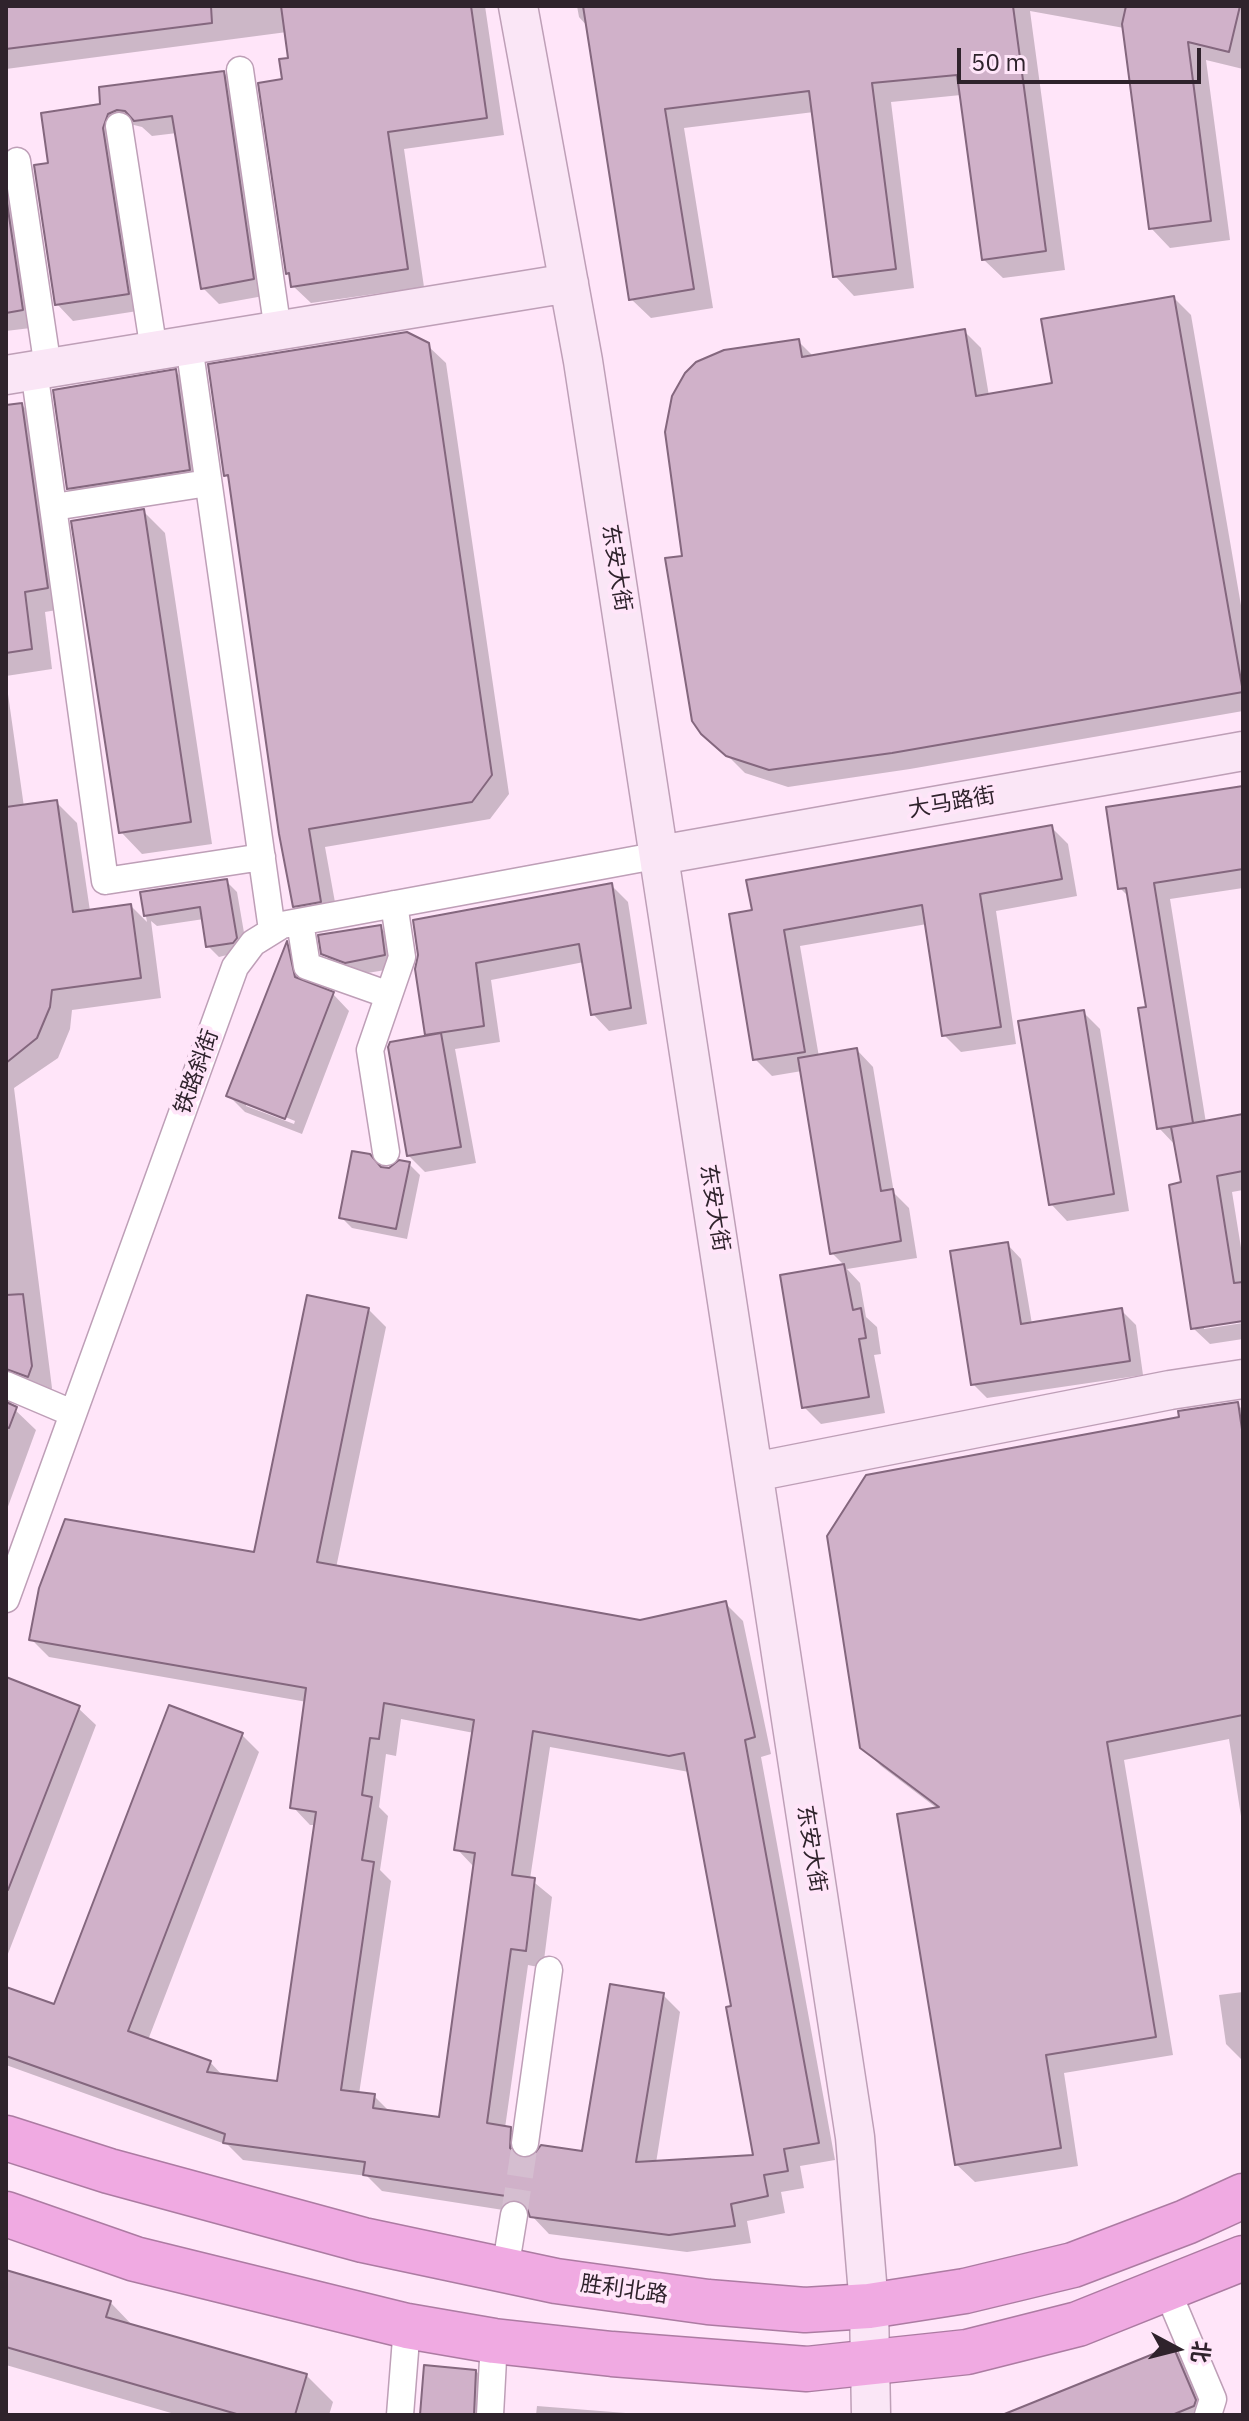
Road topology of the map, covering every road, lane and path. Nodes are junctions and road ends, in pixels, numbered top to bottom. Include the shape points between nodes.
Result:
1 (518, 6) edge
2 (240, 70) dead end
3 (119, 126) dead end
4 (17, 161) dead end
5 (569, 283) junction
6 (278, 331) junction
7 (171, 348) junction
8 (29, 371) edge
9 (208, 483) junction
10 (54, 507) junction
11 (1243, 751) edge
12 (660, 855) junction
13 (262, 857) junction
14 (394, 904) junction
15 (300, 922) junction
16 (272, 930) junction
17 (389, 995) junction
18 (386, 1152) dead end
19 (1243, 1379) edge
20 (6, 1385) edge
21 (72, 1413) junction
22 (754, 1472) junction
23 (6, 1599) edge
24 (549, 1970) dead end
25 (6, 2138) edge
26 (525, 2143) tunnel mouth
27 (1243, 2196) edge
28 (6, 2214) edge
29 (514, 2215) tunnel mouth
30 (1243, 2258) edge
31 (505, 2270) junction
32 (1167, 2290) junction
33 (869, 2306) junction
34 (407, 2326) junction
35 (494, 2341) junction
36 (873, 2365) junction
37 (400, 2415) edge
38 (490, 2415) edge
39 (871, 2415) edge
40 (1208, 2415) edge

1 - 5 main road, 东安大街
2 - 6 street
3 - 7 street
4 - 8 street
5 - 6 main road
5 - 12 main road, 东安大街
6 - 7 main road
7 - 8 main road
7 - 9 street
8 - 10 street
9 - 10 street
9 - 13 street
10 - 13 street via 105,881
11 - 12 main road, 大马路街
12 - 14 street, 铁路斜街
12 - 22 main road, 东安大街
13 - 16 street
14 - 15 street, 铁路斜街
14 - 17 street via 402,957
15 - 16 street, 铁路斜街
15 - 17 street via 307,966
16 - 21 street, 铁路斜街 via 253,943 235,967
17 - 18 street via 370,1050
19 - 22 main road
20 - 21 street
21 - 23 street, 铁路斜街
22 - 33 main road, 东安大街 via 855,2137
24 - 26 street
25 - 31 highway, 胜利北路 via 363,2240
27 - 33 highway, 胜利北路 via 1073,2265 965,2291
28 - 34 highway via 135,2259
29 - 31 street
30 - 32 highway
31 - 33 highway, 胜利北路 via 708,2302 805,2310
32 - 36 highway via 1078,2324 967,2352
32 - 40 street via 1213,2399
33 - 36 main road, 东安大街
34 - 35 highway
34 - 37 street
35 - 36 highway via 807,2369
35 - 38 street
36 - 39 main road, 东安大街

